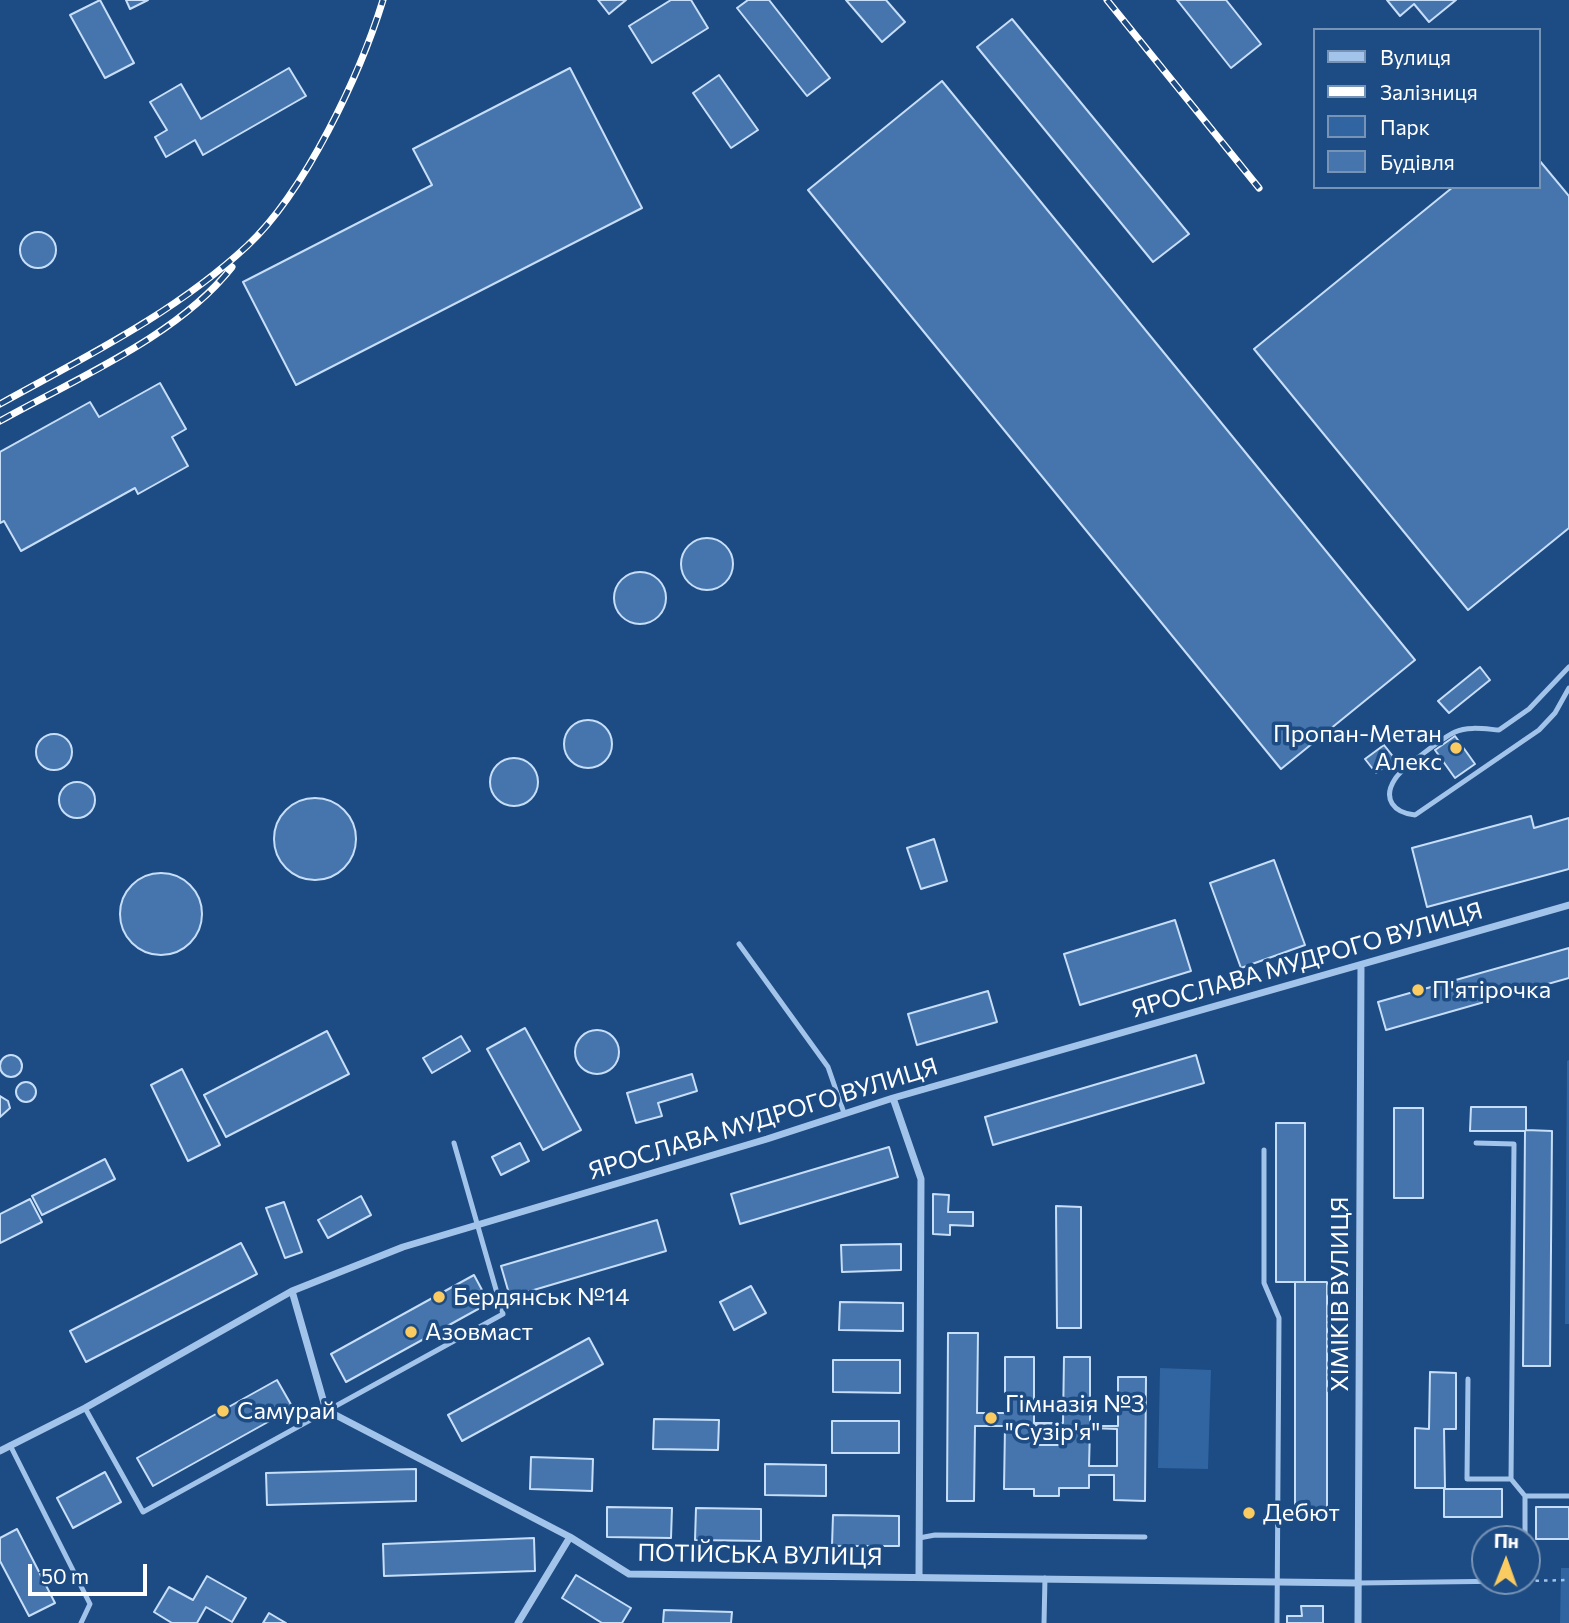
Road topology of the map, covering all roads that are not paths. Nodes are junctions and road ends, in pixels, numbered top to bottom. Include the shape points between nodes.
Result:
1 (1569, 667) edge
2 (1569, 688) edge
3 (1569, 905) edge
4 (739, 944) dead end
5 (1361, 965) junction
6 (893, 1098) junction
7 (844, 1113) junction
8 (454, 1143) dead end
9 (1476, 1143) dead end
10 (1264, 1150) dead end
11 (479, 1225) junction
12 (292, 1291) junction
13 (1468, 1379) dead end
14 (85, 1408) junction
15 (326, 1410) junction
16 (10, 1446) junction
17 (0, 1451) edge
18 (1511, 1479) junction
19 (1525, 1496) junction
20 (1569, 1496) edge
21 (1525, 1525) edge
22 (570, 1537) junction
23 (1146, 1537) dead end
24 (919, 1538) junction
25 (919, 1576) junction
26 (1045, 1578) junction
27 (1278, 1582) junction
28 (1471, 1582) edge
29 (1359, 1583) junction
30 (81, 1623) edge
31 (519, 1623) edge
32 (1044, 1623) edge
33 (1277, 1623) edge
34 (1358, 1623) edge

1 - 2 lane via 1529,709 1499,730 1456,731 1395,777 1389,795 1392,807 1400,814 1415,815 1539,730
3 - 5 street, ЯРОСЛАВА МУДРОГО ВУЛИЦЯ
4 - 7 lane via 828,1067
5 - 6 street, ЯРОСЛАВА МУДРОГО ВУЛИЦЯ
5 - 29 street, ХІМІКІВ ВУЛИЦЯ
6 - 7 street, ЯРОСЛАВА МУДРОГО ВУЛИЦЯ
6 - 24 street via 921,1179
7 - 11 street, ЯРОСЛАВА МУДРОГО ВУЛИЦЯ
8 - 11 lane
9 - 18 lane via 1514,1144
10 - 27 lane via 1264,1283 1279,1318
11 - 12 street, ЯРОСЛАВА МУДРОГО ВУЛИЦЯ via 403,1247
11 - 15 lane via 503,1314
12 - 14 street, ЯРОСЛАВА МУДРОГО ВУЛИЦЯ
12 - 15 street
13 - 18 lane via 1467,1479
14 - 15 lane via 143,1512
14 - 16 street, ЯРОСЛАВА МУДРОГО ВУЛИЦЯ
15 - 22 street, ПОТІЙСЬКА ВУЛИЦЯ
16 - 17 street, ЯРОСЛАВА МУДРОГО ВУЛИЦЯ
16 - 30 lane via 90,1604
18 - 19 lane
19 - 20 lane
19 - 21 lane
22 - 25 street, ПОТІЙСЬКА ВУЛИЦЯ via 629,1574
22 - 31 street
23 - 24 lane
24 - 25 street
25 - 26 street, ПОТІЙСЬКА ВУЛИЦЯ
26 - 27 street, ПОТІЙСЬКА ВУЛИЦЯ
26 - 32 lane
27 - 29 street, ПОТІЙСЬКА ВУЛИЦЯ
27 - 33 lane
28 - 29 lane
29 - 34 street, ХІМІКІВ ВУЛИЦЯ

